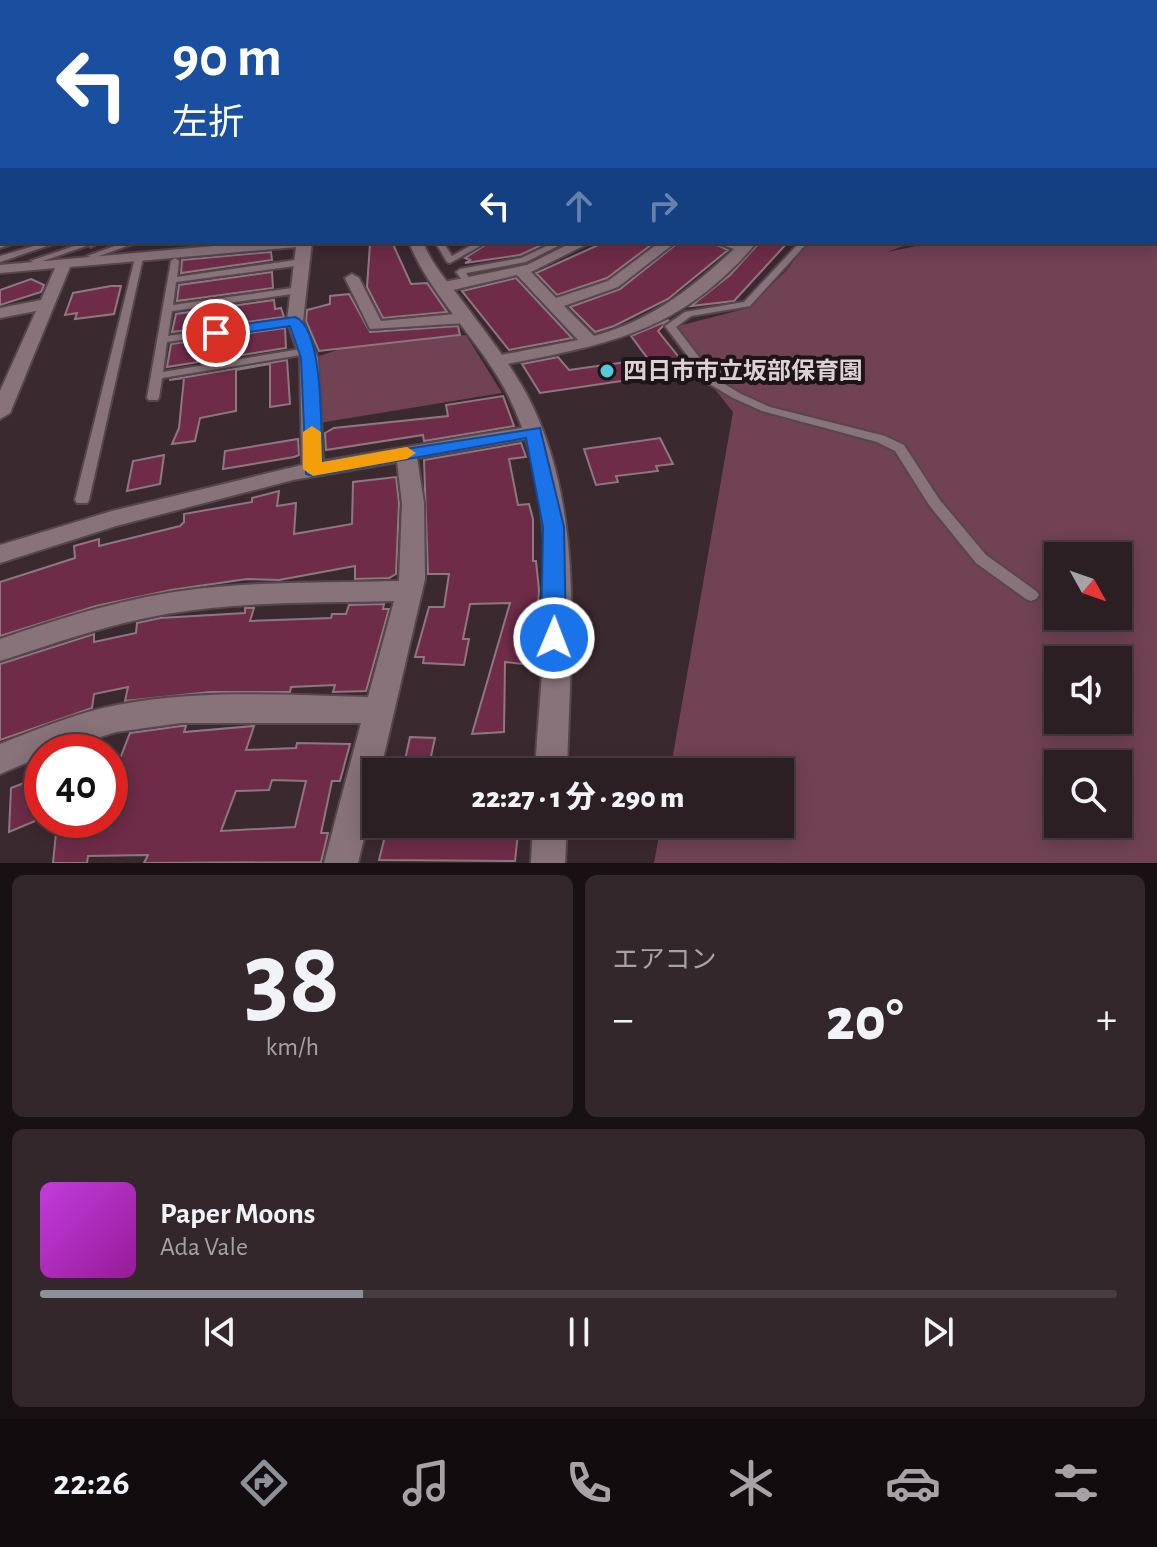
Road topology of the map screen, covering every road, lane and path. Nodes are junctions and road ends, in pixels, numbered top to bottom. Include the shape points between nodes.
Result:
1 (47, 244) edge
2 (112, 244) edge
3 (256, 244) edge
4 (304, 244) edge
5 (417, 244) edge
6 (440, 244) edge
7 (479, 244) edge
8 (558, 244) edge
9 (581, 244) edge
10 (666, 244) edge
11 (802, 244) edge
12 (747, 245) edge
13 (91, 246) edge
14 (158, 249) edge
15 (139, 258) junction
16 (0, 259) edge
17 (450, 260) junction
18 (34, 261) dead end
19 (175, 261) dead end
20 (302, 262) junction
21 (64, 265) junction
22 (0, 269) edge
23 (520, 270) junction
24 (464, 277) junction
25 (352, 278) dead end
26 (172, 280) junction
27 (444, 287) junction
28 (299, 290) junction
29 (46, 304) junction
30 (554, 304) junction
31 (167, 309) junction
32 (0, 313) edge
33 (466, 318) junction
34 (295, 321) junction
35 (162, 340) junction
36 (589, 341) junction
37 (307, 351) junction
38 (497, 361) junction
39 (157, 376) junction
40 (153, 398) dead end
41 (0, 413) edge
42 (533, 432) junction
43 (406, 453) junction
44 (313, 469) junction
45 (82, 500) dead end
46 (0, 554) edge
47 (410, 591) junction
48 (1031, 595) dead end
49 (0, 650) edge
50 (380, 710) junction
51 (373, 758) edge
52 (551, 758) edge
53 (0, 759) edge
54 (362, 799) edge
55 (549, 838) edge
56 (341, 863) edge
57 (548, 863) edge

1 - 16 lane
2 - 13 lane
3 - 14 street
4 - 20 street
5 - 27 street
6 - 17 lane
7 - 17 lane
8 - 24 lane
9 - 23 street
10 - 30 street via 613,284
11 - 48 lane via 747,304 688,314 670,326 712,381 737,396 900,448 934,502 981,559
12 - 36 street via 670,311
13 - 18 lane
14 - 15 street
15 - 21 street
15 - 45 lane
17 - 24 lane
19 - 26 lane
20 - 26 lane
20 - 28 street
21 - 22 street
21 - 29 street
23 - 24 street
23 - 30 street
24 - 27 street
25 - 33 street via 376,326
26 - 31 lane
27 - 33 street
28 - 31 lane
28 - 34 street
29 - 32 street
29 - 41 street
30 - 36 street
31 - 35 lane
33 - 38 street
34 - 35 lane
34 - 37 street
35 - 39 lane
36 - 38 street
37 - 39 lane
37 - 44 street
38 - 42 street
39 - 40 lane
42 - 43 street
42 - 52 street via 549,495 556,563
43 - 44 street
43 - 47 street via 414,537
44 - 46 street via 177,501
47 - 49 street via 164,604
47 - 50 street
50 - 51 street
50 - 53 street via 199,709 144,714 65,733
54 - 56 street
55 - 57 street

